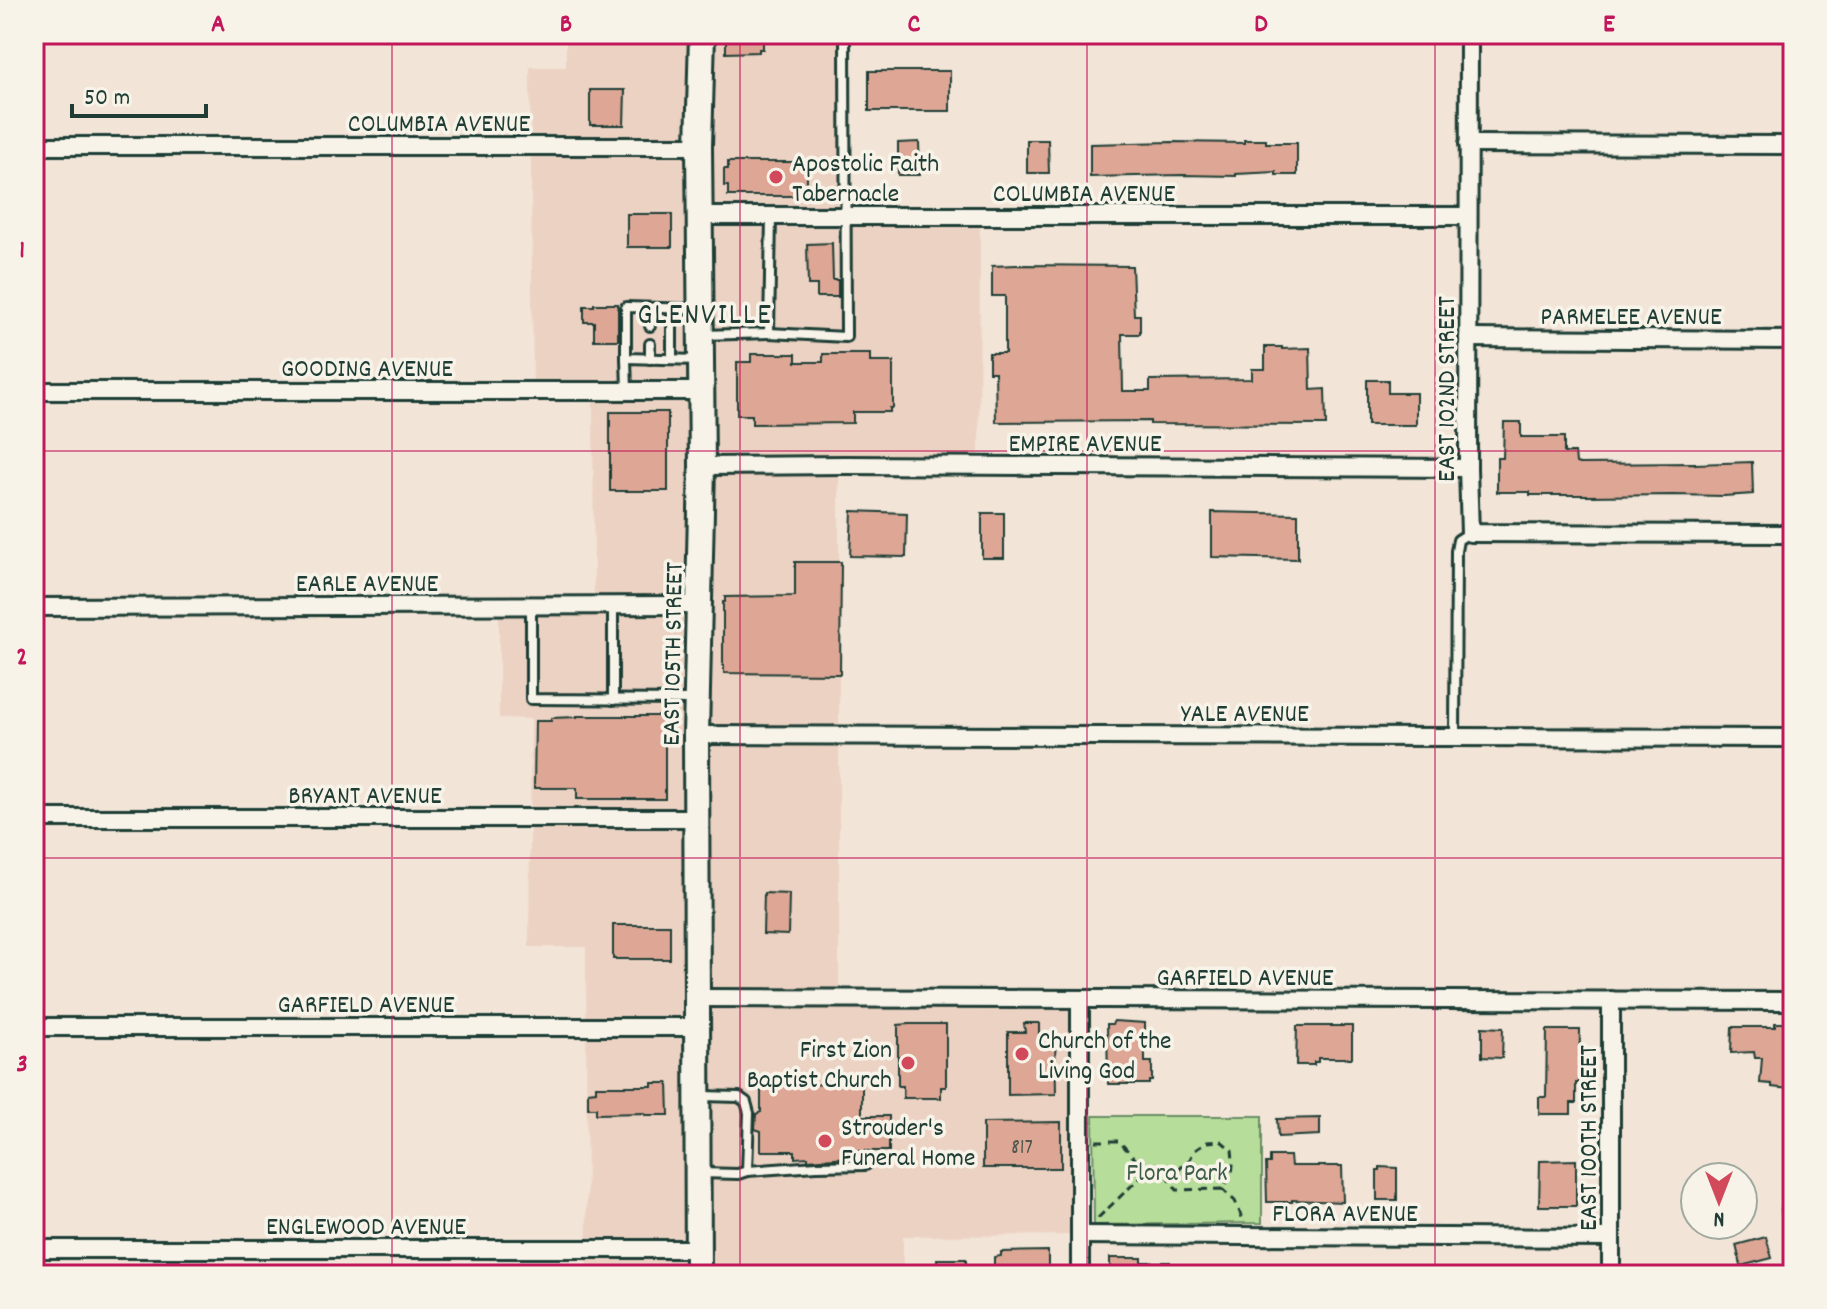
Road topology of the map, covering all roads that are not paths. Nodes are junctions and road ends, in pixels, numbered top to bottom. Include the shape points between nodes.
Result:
1 (702, 34) edge
2 (845, 34) edge
3 (1469, 34) edge
4 (1468, 144) junction
5 (1793, 145) edge
6 (34, 146) edge
7 (699, 146) junction
8 (701, 216) junction
9 (771, 216) junction
10 (846, 216) junction
11 (1468, 216) junction
12 (650, 308) junction
13 (672, 309) junction
14 (701, 310) junction
15 (650, 326) dead end
16 (769, 333) junction
17 (701, 335) junction
18 (1468, 338) junction
19 (1793, 340) edge
20 (650, 344) dead end
21 (626, 358) junction
22 (650, 359) junction
23 (672, 359) junction
24 (701, 360) junction
25 (34, 391) edge
26 (627, 391) junction
27 (701, 391) junction
28 (702, 466) junction
29 (1468, 468) junction
30 (1470, 533) junction
31 (1793, 534) edge
32 (700, 605) junction
33 (531, 606) junction
34 (613, 606) junction
35 (34, 607) edge
36 (613, 700) junction
37 (697, 701) junction
38 (696, 735) junction
39 (1455, 737) junction
40 (1793, 738) edge
41 (34, 818) edge
42 (696, 818) junction
43 (697, 998) junction
44 (1080, 1000) junction
45 (1611, 1000) junction
46 (1793, 1001) edge
47 (34, 1027) edge
48 (697, 1027) junction
49 (697, 1096) junction
50 (866, 1165) dead end
51 (747, 1171) junction
52 (698, 1173) junction
53 (1080, 1235) junction
54 (1610, 1238) junction
55 (34, 1249) edge
56 (698, 1249) junction
57 (698, 1275) edge
58 (1080, 1275) edge
59 (1611, 1275) edge

1 - 7 main road, EAST 105TH STREET
2 - 10 lane
3 - 4 street, EAST 102ND STREET
4 - 5 street
4 - 11 street, EAST 102ND STREET
6 - 7 street, COLUMBIA AVENUE
7 - 8 main road, EAST 105TH STREET
8 - 9 street, COLUMBIA AVENUE
8 - 14 main road, EAST 105TH STREET
9 - 10 street, COLUMBIA AVENUE
9 - 16 lane
10 - 11 street, COLUMBIA AVENUE
10 - 16 lane via 846,337
11 - 18 street, EAST 102ND STREET
12 - 13 lane
12 - 15 lane
12 - 21 lane via 626,307
13 - 14 lane
13 - 23 lane
14 - 17 main road, EAST 105TH STREET
16 - 17 lane
17 - 24 main road, EAST 105TH STREET
18 - 19 street, PARMELEE AVENUE
18 - 29 street, EAST 102ND STREET
20 - 22 lane
21 - 22 lane
21 - 26 lane
22 - 23 lane
23 - 24 lane
24 - 27 main road, EAST 105TH STREET
25 - 26 street, GOODING AVENUE
26 - 27 street, GOODING AVENUE
27 - 28 main road, EAST 105TH STREET
28 - 29 street, EMPIRE AVENUE
28 - 32 main road, EAST 105TH STREET
29 - 30 street, EAST 102ND STREET
30 - 31 street
30 - 39 lane, EAST 102ND STREET via 1458,540 1456,551
32 - 34 street, EARLE AVENUE
32 - 37 main road, EAST 105TH STREET
33 - 34 street, EARLE AVENUE
33 - 35 street, EARLE AVENUE
33 - 36 lane via 531,699
34 - 36 lane
36 - 37 lane
37 - 38 main road, EAST 105TH STREET
38 - 39 street, YALE AVENUE
38 - 42 main road, EAST 105TH STREET
39 - 40 street, YALE AVENUE
41 - 42 street, BRYANT AVENUE
42 - 43 main road, EAST 105TH STREET
43 - 44 street, GARFIELD AVENUE
43 - 48 main road, EAST 105TH STREET
44 - 45 street, GARFIELD AVENUE
44 - 53 street
45 - 46 street, GARFIELD AVENUE
45 - 54 street, EAST 100TH STREET
47 - 48 street, GARFIELD AVENUE
48 - 49 main road, EAST 105TH STREET
49 - 51 lane via 739,1097 746,1102
49 - 52 main road, EAST 105TH STREET
50 - 51 lane
51 - 52 lane
52 - 56 main road, EAST 105TH STREET
53 - 54 street, FLORA AVENUE
53 - 58 street
54 - 59 street, EAST 100TH STREET
55 - 56 street, ENGLEWOOD AVENUE
56 - 57 main road, EAST 105TH STREET

